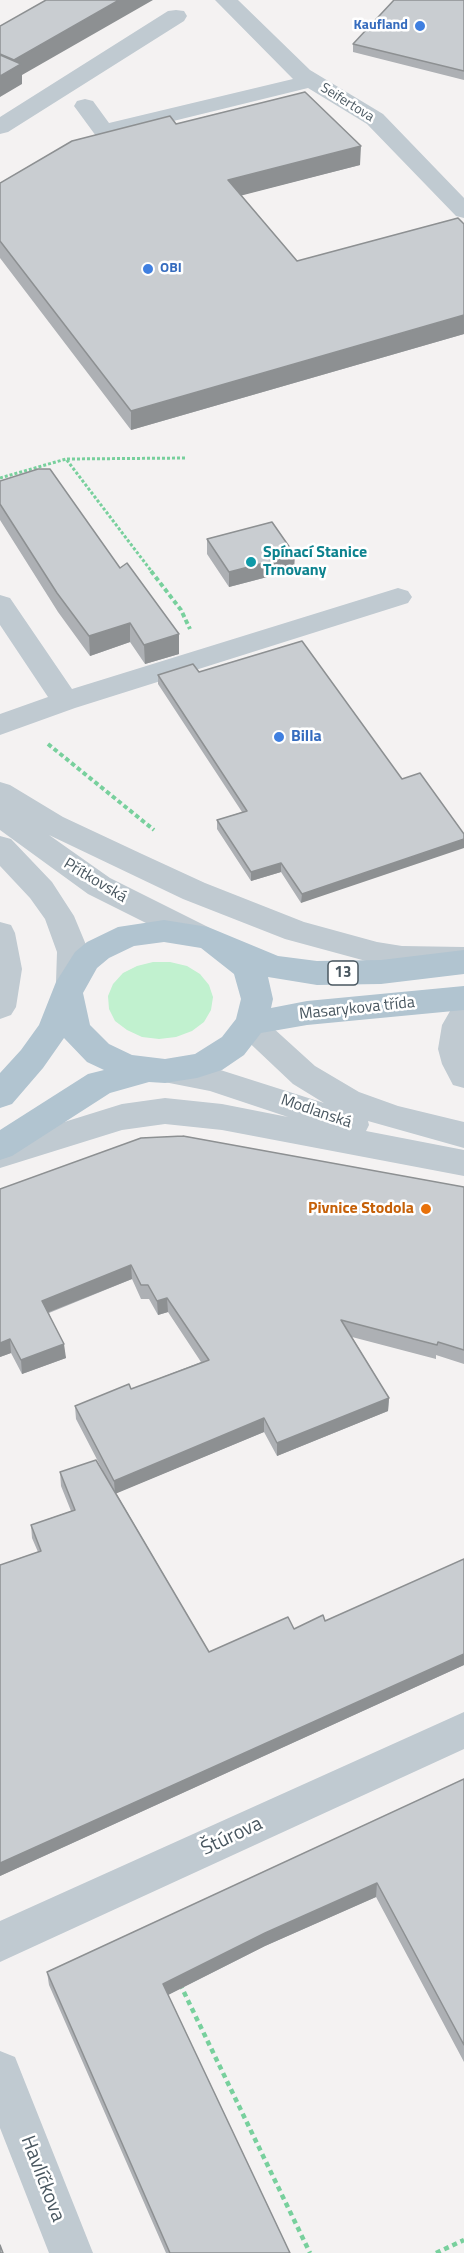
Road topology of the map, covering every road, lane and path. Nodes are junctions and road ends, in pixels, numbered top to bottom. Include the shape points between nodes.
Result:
1 (226, 0) edge
2 (176, 16) dead end
3 (311, 81) junction
4 (85, 106) dead end
5 (0, 127) edge
6 (464, 211) edge
7 (187, 458) dead end
8 (66, 459) junction
9 (0, 478) edge
10 (398, 597) dead end
11 (0, 604) edge
12 (191, 631) dead end
13 (65, 701) junction
14 (0, 725) edge
15 (84, 772) dead end
16 (0, 792) edge
17 (0, 815) edge
18 (162, 837) dead end
19 (0, 847) edge
20 (0, 933) edge
21 (197, 935) junction
22 (225, 948) junction
23 (464, 958) edge
24 (464, 962) edge
25 (70, 988) junction
26 (464, 998) edge
27 (0, 1007) edge
28 (464, 1014) edge
29 (251, 1024) junction
30 (156, 1071) junction
31 (464, 1076) edge
32 (0, 1095) edge
33 (464, 1135) edge
34 (0, 1147) edge
35 (0, 1155) edge
36 (464, 1163) edge
37 (464, 1730) edge
38 (0, 1942) edge
39 (175, 1974) edge
40 (0, 2072) edge
41 (464, 2240) edge
42 (71, 2253) edge
43 (310, 2253) edge
44 (436, 2253) edge

1 - 3 street, Seifertova
2 - 5 street
3 - 4 street via 104,131
3 - 6 street, Seifertova via 375,118
7 - 8 path
8 - 9 path
8 - 12 path via 182,610
10 - 13 street
11 - 13 street
13 - 14 street
15 - 18 path
16 - 23 street via 52,824 130,862 296,931 377,953
17 - 21 street, Přítkovská via 99,886
19 - 25 street via 59,915 73,952
20 - 27 street via 6,969
21 - 22 main road
21 - 25 main road via 164,931 129,935 86,960
22 - 24 main road, 13 via 274,967 316,973 381,972
22 - 29 main road via 252,976 257,999
25 - 30 main road via 71,1019 86,1043 113,1061
25 - 32 main road via 43,1045
26 - 29 main road, Masarykova třída / 13 via 307,1013
28 - 31 street via 454,1049
29 - 30 main road via 233,1046 210,1060 197,1066
29 - 33 street, Modlanská via 304,1075 347,1101
30 - 34 main road via 100,1083
30 - 36 street, Modlanská via 211,1079 255,1092
35 - 36 street via 122,1117 165,1111 222,1117
37 - 38 street, Štúrova
39 - 43 path
40 - 42 street, Havlíčkova
41 - 44 path

